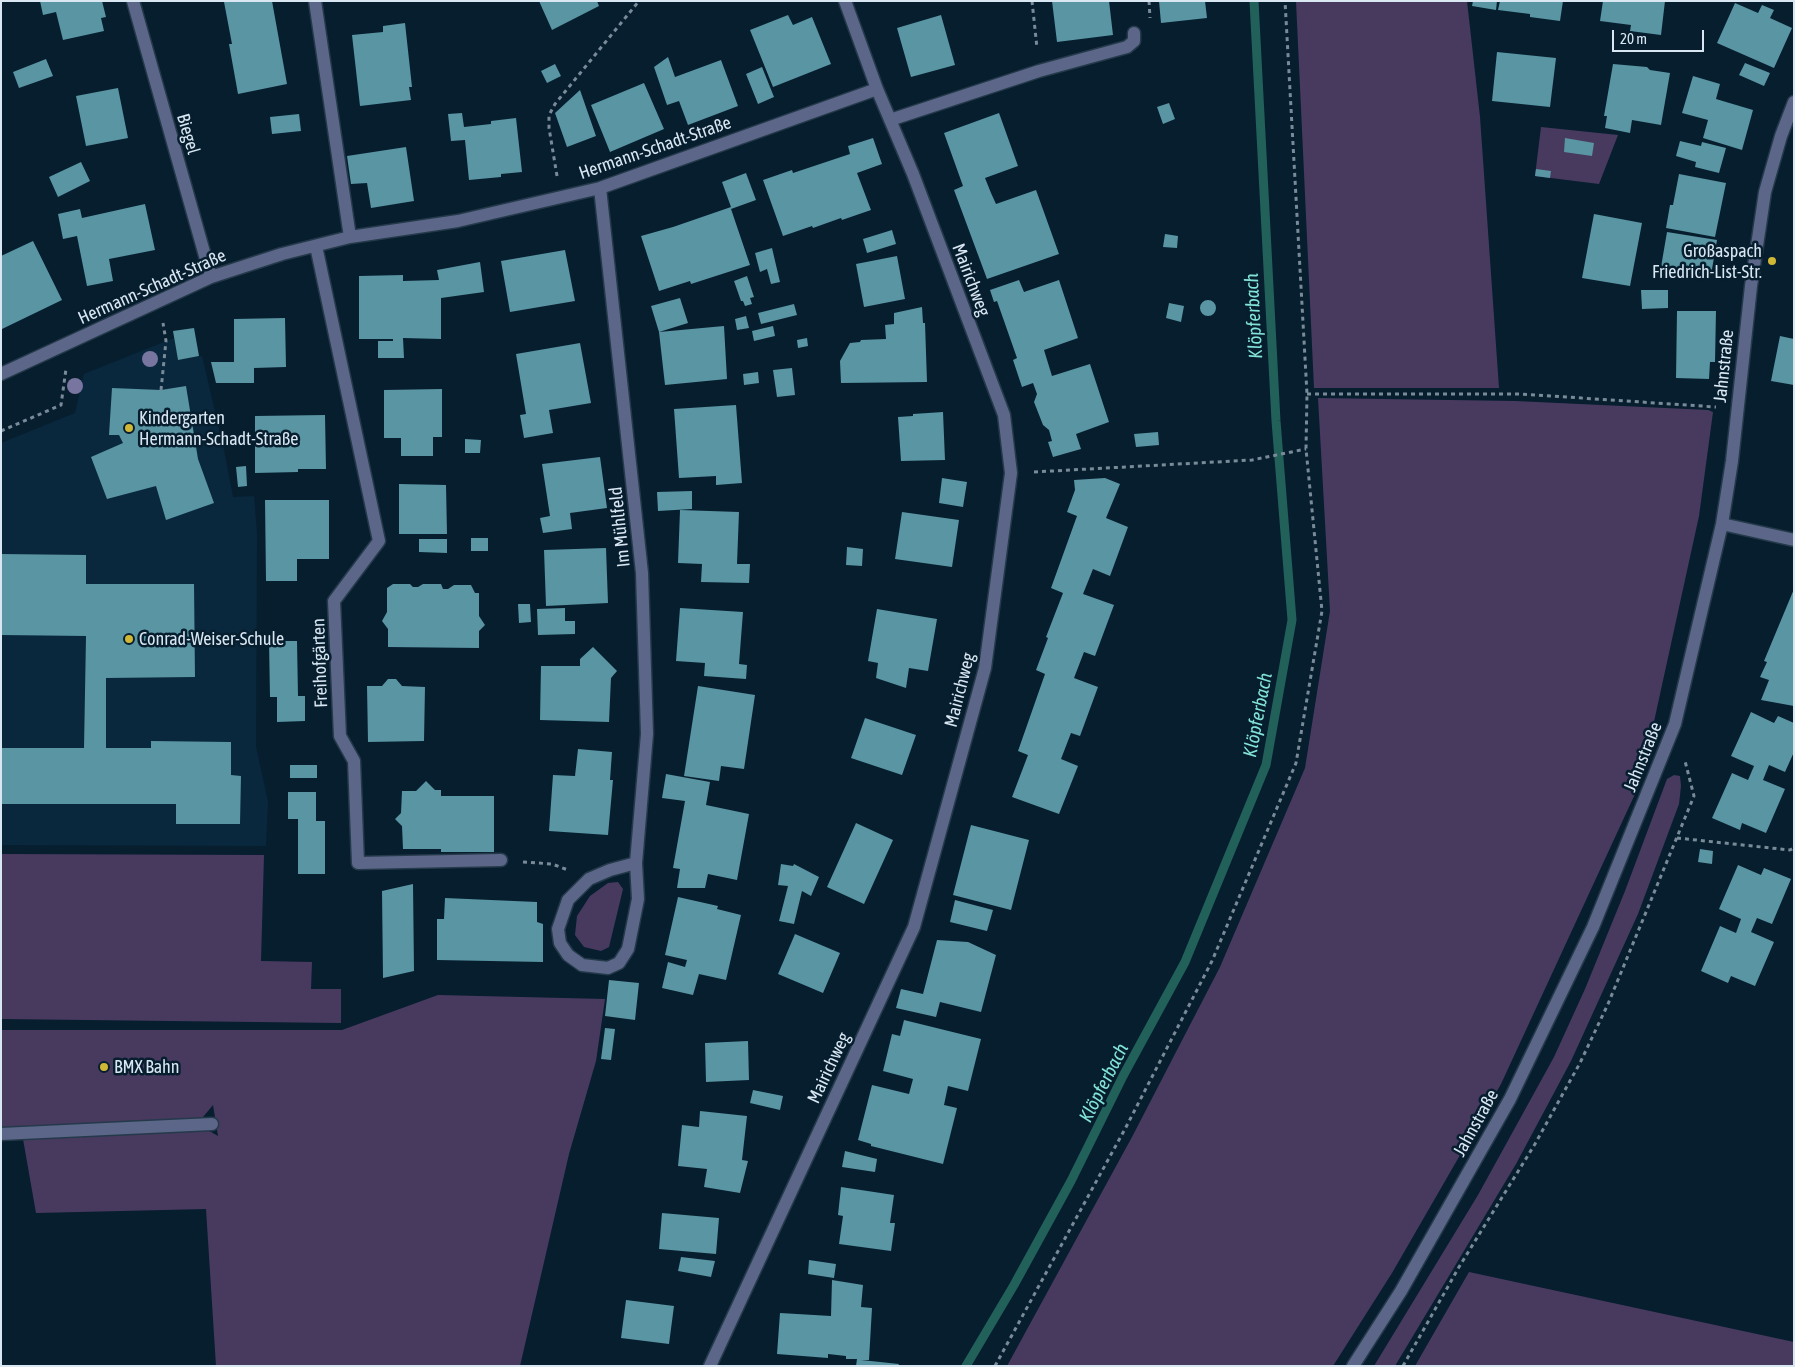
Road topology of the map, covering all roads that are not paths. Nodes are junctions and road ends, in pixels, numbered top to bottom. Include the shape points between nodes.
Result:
1 (133, 1) edge
2 (314, 1) edge
3 (845, 1) edge
4 (1134, 33) dead end
5 (877, 89) junction
6 (1794, 102) edge
7 (890, 120) junction
8 (600, 188) junction
9 (350, 237) junction
10 (316, 246) junction
11 (211, 277) junction
12 (1, 374) edge
13 (1722, 524) junction
14 (1794, 540) edge
15 (502, 860) road end
16 (636, 863) junction
17 (212, 1124) dead end
18 (1, 1134) edge
19 (710, 1366) edge
20 (1353, 1366) edge

1 - 11 street, Biegel
2 - 9 street
3 - 5 street, Mairichweg
4 - 7 street via 1134,41 1127,47 1039,71
5 - 7 street, Mairichweg
5 - 8 street, Hermann-Schadt-Straße
6 - 13 street, Jahnstraße via 1766,192 1751,286
7 - 19 street, Mairichweg via 1004,415 1011,474 985,668 914,927
8 - 9 street, Hermann-Schadt-Straße via 458,220
8 - 16 street, Im Mühlfeld via 642,573 647,734
9 - 10 street, Hermann-Schadt-Straße
10 - 11 street, Hermann-Schadt-Straße
10 - 15 street, Freihofgärten via 379,541 334,602 340,736 354,761 358,863
11 - 12 street, Hermann-Schadt-Straße
13 - 14 street
13 - 20 street, Jahnstraße via 1675,724 1594,927 1510,1099 1401,1290
16 - 16 street, Im Mühlfeld via 589,879 568,900 558,929 560,943 568,955 582,965 608,968 619,963 628,949 638,899
17 - 18 street

